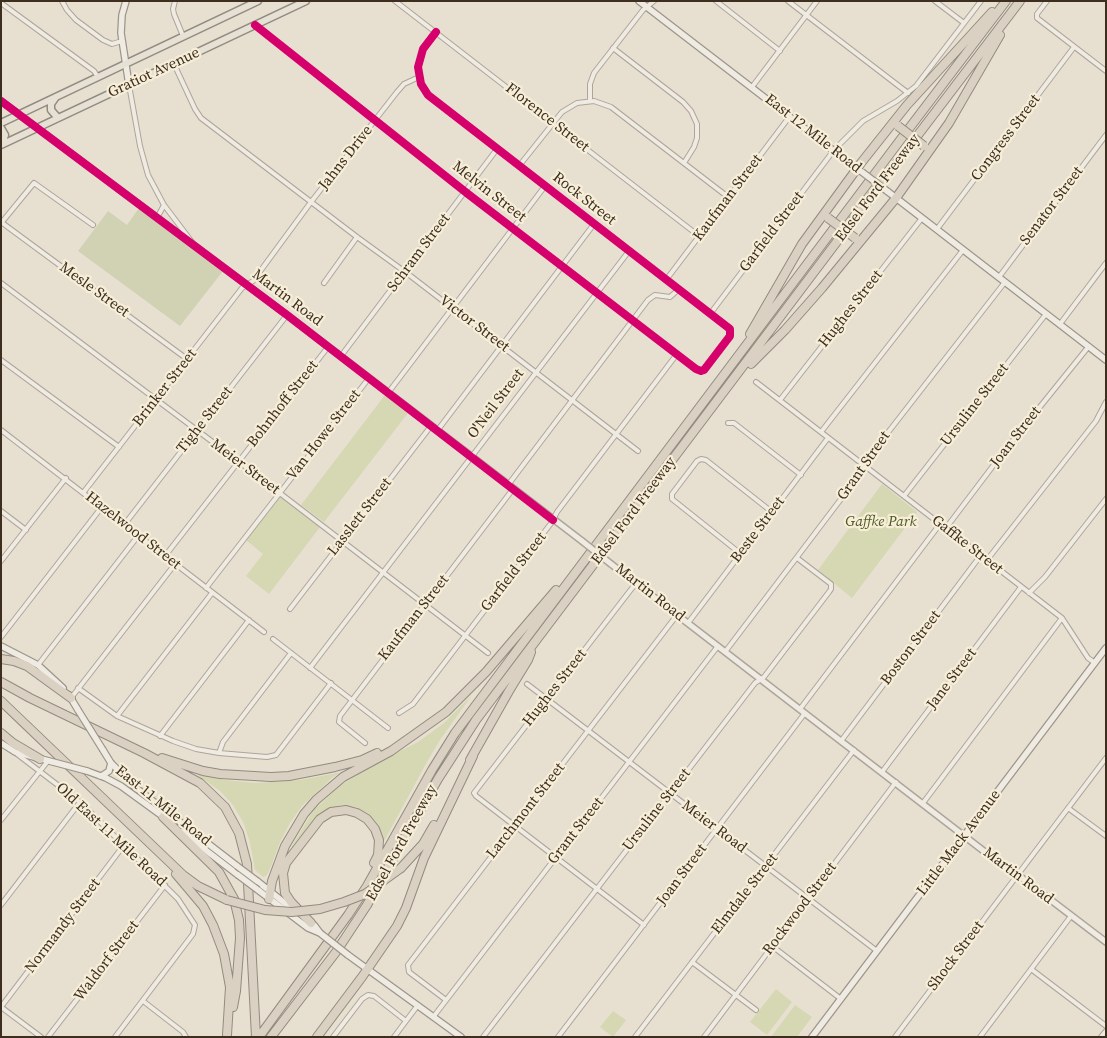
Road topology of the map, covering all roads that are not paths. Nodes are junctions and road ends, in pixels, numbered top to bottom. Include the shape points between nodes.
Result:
1 (62, 1) edge
2 (126, 1) edge
3 (175, 1) edge
4 (258, 1) edge
5 (306, 1) edge
6 (395, 1) edge
7 (639, 1) edge
8 (654, 1) edge
9 (716, 1) edge
10 (788, 1) edge
11 (818, 1) edge
12 (935, 1) edge
13 (981, 1) edge
14 (1001, 1) edge
15 (1006, 1) edge
16 (1047, 1) edge
17 (1019, 2) edge
18 (1, 3) edge
19 (247, 3) edge
20 (296, 4) edge
21 (647, 8) junction
22 (807, 15) junction
23 (964, 23) junction
24 (255, 25) junction
25 (436, 32) junction
26 (183, 36) junction
27 (122, 42) junction
28 (613, 48) junction
29 (1074, 48) junction
30 (780, 51) junction
31 (126, 63) junction
32 (174, 64) junction
33 (1106, 71) edge
34 (98, 77) junction
35 (419, 77) junction
36 (129, 85) junction
37 (752, 87) junction
38 (908, 93) junction
39 (57, 96) junction
40 (590, 100) junction
41 (1, 101) edge
42 (19, 114) junction
43 (790, 116) junction
44 (58, 118) junction
45 (376, 120) junction
46 (1, 123) edge
47 (553, 123) junction
48 (894, 126) junction
49 (1, 128) edge
50 (37, 128) junction
51 (1106, 135) edge
52 (2, 145) edge
53 (497, 149) junction
54 (834, 150) junction
55 (926, 150) junction
56 (684, 163) junction
57 (519, 166) junction
58 (860, 170) junction
59 (545, 186) junction
60 (465, 192) junction
61 (728, 197) junction
62 (896, 198) junction
63 (311, 202) junction
64 (164, 205) junction
65 (828, 214) junction
66 (157, 218) junction
67 (922, 218) junction
68 (2, 222) edge
69 (93, 224) dead end
70 (594, 224) junction
71 (513, 228) junction
72 (937, 229) junction
73 (699, 236) junction
74 (356, 237) junction
75 (864, 238) junction
76 (197, 248) junction
77 (963, 250) junction
78 (629, 251) junction
79 (1106, 263) edge
80 (562, 266) junction
81 (405, 271) junction
82 (999, 277) junction
83 (666, 280) junction
84 (1005, 282) junction
85 (1, 283) edge
86 (324, 283) dead end
87 (247, 285) junction
88 (679, 289) junction
89 (597, 293) junction
90 (453, 308) junction
91 (710, 314) junction
92 (1046, 314) junction
93 (287, 315) junction
94 (632, 320) junction
95 (1060, 324) junction
96 (502, 346) junction
97 (1088, 346) junction
98 (328, 347) junction
99 (677, 354) junction
100 (341, 356) junction
101 (739, 356) junction
102 (187, 359) junction
103 (1, 360) edge
104 (1106, 360) edge
105 (708, 364) joint
106 (537, 372) junction
107 (369, 378) junction
108 (756, 382) dead end
109 (731, 383) junction
110 (388, 393) junction
111 (156, 399) junction
112 (572, 400) junction
113 (780, 400) junction
114 (1106, 402) edge
115 (728, 423) dead end
116 (431, 426) junction
117 (1, 430) edge
118 (197, 430) junction
119 (437, 431) junction
120 (821, 432) junction
121 (616, 434) junction
122 (828, 438) junction
123 (119, 447) junction
124 (638, 450) dead end
125 (472, 457) junction
126 (238, 461) junction
127 (865, 466) junction
128 (801, 475) junction
129 (66, 478) junction
130 (508, 485) junction
131 (513, 489) junction
132 (83, 493) junction
133 (279, 493) junction
134 (904, 496) junction
135 (1106, 499) edge
136 (102, 508) junction
137 (1, 511) edge
138 (772, 512) junction
139 (554, 520) junction
140 (940, 524) junction
141 (124, 525) junction
142 (946, 528) junction
143 (26, 530) junction
144 (138, 536) junction
145 (342, 541) junction
146 (741, 554) junction
147 (981, 555) junction
148 (165, 556) junction
149 (797, 558) junction
150 (987, 560) junction
151 (1, 561) edge
152 (584, 561) junction
153 (175, 564) junction
154 (383, 573) junction
155 (636, 583) junction
156 (1022, 587) junction
157 (206, 588) junction
158 (212, 593) junction
159 (1029, 593) junction
160 (424, 605) junction
161 (290, 609) dead end
162 (677, 615) junction
163 (1062, 618) junction
164 (249, 620) junction
165 (688, 623) junction
166 (264, 632) dead end
167 (465, 636) junction
168 (1, 637) edge
169 (274, 639) dead end
170 (533, 644) junction
171 (1, 646) edge
172 (718, 646) junction
173 (1106, 648) edge
174 (725, 652) junction
175 (291, 653) junction
176 (488, 653) dead end
177 (1, 659) edge
178 (1095, 663) junction
179 (38, 665) junction
180 (310, 668) junction
181 (761, 679) junction
182 (1, 682) edge
183 (330, 684) junction
184 (527, 684) dead end
185 (78, 688) junction
186 (71, 698) junction
187 (351, 699) junction
188 (547, 699) junction
189 (1, 701) edge
190 (800, 709) junction
191 (399, 713) dead end
192 (806, 713) junction
193 (117, 716) junction
194 (388, 728) dead end
195 (588, 731) junction
196 (417, 733) junction
197 (1, 734) edge
198 (160, 736) junction
199 (841, 740) junction
200 (365, 743) dead end
201 (1, 744) edge
202 (854, 750) junction
203 (15, 752) junction
204 (144, 753) junction
205 (219, 753) junction
206 (473, 756) junction
207 (1106, 758) edge
208 (47, 761) junction
209 (629, 762) junction
210 (111, 763) junction
211 (39, 770) junction
212 (882, 772) junction
213 (100, 776) junction
214 (896, 782) junction
215 (670, 794) junction
216 (80, 802) junction
217 (923, 803) junction
218 (1068, 808) junction
219 (121, 816) junction
220 (163, 817) junction
221 (1, 820) edge
222 (515, 826) junction
223 (716, 829) junction
224 (964, 836) junction
225 (1106, 836) edge
226 (124, 845) junction
227 (556, 858) junction
228 (766, 866) junction
229 (1018, 875) junction
230 (165, 885) junction
231 (367, 886) junction
232 (596, 889) junction
233 (269, 895) junction
234 (808, 899) junction
235 (1, 905) edge
236 (1071, 916) junction
237 (311, 923) junction
238 (644, 924) junction
239 (320, 933) junction
240 (1106, 942) edge
241 (772, 946) junction
242 (877, 952) junction
243 (692, 962) junction
244 (367, 969) junction
245 (1031, 969) junction
246 (736, 995) junction
247 (841, 999) junction
248 (446, 1000) junction
249 (143, 1001) junction
250 (418, 1005) junction
251 (1, 1006) edge
252 (756, 1010) dead end
253 (434, 1016) junction
254 (406, 1021) junction
255 (1106, 1026) edge
256 (1106, 1031) edge
257 (227, 1036) edge
258 (458, 1036) edge
259 (41, 1037) edge
260 (48, 1037) edge
261 (115, 1037) edge
262 (186, 1037) edge
263 (257, 1037) edge
264 (271, 1037) edge
265 (317, 1037) edge
266 (333, 1037) edge
267 (394, 1037) edge
268 (483, 1037) edge
269 (558, 1037) edge
270 (635, 1037) edge
271 (704, 1037) edge
272 (812, 1037) edge
273 (895, 1037) edge
274 (980, 1037) edge
275 (1101, 1037) edge

1 - 27 street via 71,15 102,40 112,44
2 - 27 main road
3 - 26 street via 174,14
4 - 19 main road, Gratiot Avenue
5 - 20 main road, Gratiot Avenue
6 - 25 street, Florence Street
7 - 21 main road, East 12 Mile Road
8 - 21 street
9 - 30 street
10 - 22 street
11 - 22 street
12 - 23 street
13 - 23 street, Garfield Street
14 - 48 highway via 912,99
15 - 101 highway, Edsel Ford Freeway
16 - 29 street via 1037,16 1039,20
17 - 55 highway via 954,114
17 - 109 highway, Edsel Ford Freeway
18 - 34 street
19 - 26 main road, Gratiot Avenue
20 - 24 main road, Gratiot Avenue
21 - 28 street
21 - 37 main road, East 12 Mile Road
22 - 30 street
22 - 38 street
23 - 38 street, Garfield Street
24 - 32 main road, Gratiot Avenue
24 - 45 street, Melvin Street
25 - 35 street via 420,55
25 - 47 street, Florence Street
26 - 31 main road, Gratiot Avenue
27 - 31 main road
28 - 40 street via 593,76
28 - 56 street via 691,111 697,124 697,138
29 - 33 street
29 - 72 street, Congress Street
30 - 37 street
31 - 34 main road, Gratiot Avenue
31 - 36 main road
32 - 36 main road, Gratiot Avenue
32 - 63 street via 201,118
34 - 39 main road, Gratiot Avenue
35 - 45 street, Jahns Drive via 402,87
35 - 53 street, Rock Street via 433,100
36 - 44 main road, Gratiot Avenue
36 - 64 street via 144,163
37 - 43 main road, East 12 Mile Road
38 - 54 street, Garfield Street via 863,121
39 - 42 main road, Gratiot Avenue
39 - 44 main road via 51,110
40 - 47 street via 571,106
40 - 56 street via 611,107
41 - 42 street, Martin Road
42 - 46 main road, Gratiot Avenue
42 - 50 street, Martin Road
43 - 54 main road, East 12 Mile Road
43 - 61 street, Kaufman Street
44 - 50 main road, Gratiot Avenue
45 - 60 street, Melvin Street
45 - 63 street, Jahns Drive
47 - 57 street
47 - 73 street, Florence Street
48 - 55 highway, bridge
48 - 58 highway
49 - 52 main road via 5,135
50 - 52 main road, Gratiot Avenue
50 - 66 street, Martin Road
51 - 82 street, Senator Street
53 - 57 street, Rock Street
53 - 60 street, Schram Street
54 - 58 main road, East 12 Mile Road
54 - 91 street, Garfield Street
55 - 62 highway
56 - 61 street
57 - 59 street, Rock Street
58 - 62 main road, East 12 Mile Road, bridge
58 - 65 highway
59 - 70 street, Rock Street
59 - 71 street
60 - 71 street, Melvin Street
60 - 81 street, Schram Street
61 - 73 street, Kaufman Street
62 - 67 main road, East 12 Mile Road
62 - 75 highway
63 - 74 street, Victor Street
63 - 87 street, Jahns Drive
64 - 66 street
64 - 76 street
65 - 75 highway, bridge via 855,238
65 - 101 highway via 794,258
66 - 76 street, Martin Road
67 - 72 main road, East 12 Mile Road
67 - 113 street, Hughes Street
68 - 69 street via 34,183
68 - 102 street, Mesle Street
70 - 78 street, Rock Street
70 - 80 street
71 - 80 street, Melvin Street
71 - 90 street
72 - 77 main road, East 12 Mile Road
73 - 83 street, Kaufman Street
74 - 81 street, Victor Street
74 - 86 street
75 - 109 highway via 785,330
76 - 87 street, Martin Road
77 - 82 main road, East 12 Mile Road
77 - 120 street
78 - 83 street, Rock Street
78 - 89 street, O'Neil Street
79 - 95 street
80 - 89 street, Melvin Street
80 - 96 street
81 - 90 street, Victor Street
81 - 100 street, Schram Street
82 - 84 main road, East 12 Mile Road
83 - 88 street, Rock Street
84 - 92 main road, East 12 Mile Road
84 - 127 street, Grant Street via 865,461
85 - 111 street, Meier Street
87 - 93 street, Martin Road
87 - 102 street, Brinker Street
88 - 91 street, Rock Street
88 - 94 street via 670,297 651,297
89 - 94 street, Melvin Street
89 - 106 street, O'Neil Street
90 - 96 street, Victor Street
90 - 110 street
91 - 105 street, Rock Street via 730,329 731,334
92 - 95 main road, East 12 Mile Road
92 - 134 street, Ursuline Street
93 - 98 street, Martin Road
93 - 118 street, Tighe Street
94 - 99 street, Melvin Street
94 - 112 street
95 - 97 main road, East 12 Mile Road
96 - 106 street, Victor Street
96 - 119 street
97 - 104 main road, East 12 Mile Road
97 - 142 street, Joan Street
98 - 100 street, Martin Road
98 - 126 street, Bohnhoff Street
99 - 105 street, Melvin Street via 698,370 704,370
99 - 121 street, Garfield Street
100 - 107 street, Martin Road
101 - 152 highway, Edsel Ford Freeway
102 - 111 street, Brinker Street
103 - 123 street
106 - 112 street, Victor Street
106 - 125 street, O'Neil Street
107 - 110 street, Martin Road
107 - 133 street, Van Howe Street
108 - 113 street, Gaffke Street
109 - 170 highway, Edsel Ford Freeway
110 - 116 street, Martin Road
111 - 118 street, Meier Street
111 - 123 street, Brinker Street
112 - 121 street, Victor Street
112 - 130 street
113 - 120 street, Gaffke Street
114 - 150 street via 1096,421
115 - 128 street via 734,423
116 - 119 street, Martin Road
116 - 145 street, Lasslett Street
117 - 129 street, Hazelwood Street
118 - 126 street, Meier Street
118 - 141 street, Tighe Street
119 - 125 street, Martin Road
120 - 122 street, Gaffke Street
121 - 124 street, Victor Street
121 - 139 street, Garfield Street
122 - 127 street, Gaffke Street
122 - 128 street, Beste Street
123 - 132 street, Brinker Street
125 - 130 street, Martin Road
125 - 154 street, O'Neil Street
126 - 133 street, Meier Street
126 - 148 street, Bohnhoff Street
127 - 134 street, Gaffke Street
127 - 149 street, Grant Street
128 - 138 street, Beste Street
129 - 132 street, Hazelwood Street
129 - 143 street
130 - 131 street, Martin Road
131 - 139 street, Martin Road
131 - 160 street, Kaufman Street
132 - 136 street, Hazelwood Street
133 - 145 street, Meier Street
133 - 157 street, Van Howe Street
134 - 140 street, Gaffke Street
135 - 159 street
136 - 141 street, Hazelwood Street
136 - 168 street
137 - 143 street
138 - 146 street, Beste Street
138 - 146 street via 706,460 697,461 671,497
139 - 155 street, Martin Road, bridge
139 - 167 street, Garfield Street
140 - 142 street, Gaffke Street
140 - 190 street
141 - 144 street, Hazelwood Street
142 - 147 street, Gaffke Street
143 - 151 street
144 - 148 street, Hazelwood Street
144 - 179 street
145 - 154 street, Meier Street
145 - 161 street, Lasslett Street
146 - 165 street, Beste Street
147 - 150 street, Gaffke Street
147 - 199 street, Boston Street
148 - 153 street, Hazelwood Street
149 - 174 street, Grant Street
149 - 181 street, Ursuline Street via 831,586
150 - 156 street, Gaffke Street
152 - 196 highway via 460,699
152 - 231 highway, Edsel Ford Freeway via 455,733
153 - 157 street, Hazelwood Street
153 - 185 street
154 - 160 street, Meier Street
154 - 180 street, O'Neil Street
155 - 162 street, Martin Road
155 - 188 street, Hughes Street
156 - 159 street, Gaffke Street
156 - 212 street, Jane Street
157 - 158 street, Hazelwood Street
158 - 164 street, Hazelwood Street
158 - 193 street
159 - 163 street, Gaffke Street
160 - 167 street, Meier Street
160 - 187 street, Kaufman Street
162 - 165 street, Martin Road
162 - 195 street, Larchmont Street
163 - 178 street, Gaffke Street via 1088,658
163 - 217 street
164 - 166 street, Hazelwood Street
164 - 198 street
165 - 172 street, Martin Road
167 - 176 street, Meier Street
167 - 191 street, Garfield Street via 413,704
169 - 175 street
170 - 206 highway via 528,660
170 - 264 highway, Edsel Ford Freeway via 451,758 354,926
171 - 179 main road, East 11 Mile Road
172 - 174 street, Martin Road
172 - 209 street, Grant Street
173 - 178 main road, Little Mack Avenue
174 - 181 street, Martin Road
175 - 180 street
175 - 205 street via 223,742
177 - 186 highway via 27,666
178 - 224 main road, Little Mack Avenue
179 - 186 main road, East 11 Mile Road
180 - 183 street
181 - 190 street, Martin Road
181 - 215 street, Ursuline Street
182 - 204 highway
183 - 187 street
183 - 205 street via 274,756
184 - 188 street, Meier Road
185 - 186 street
185 - 193 street
186 - 210 main road, East 11 Mile Road, bridge
187 - 194 street
187 - 200 street, Kaufman Street via 339,722
188 - 195 street, Meier Road
188 - 222 street, Hughes Street via 474,793
189 - 219 highway
190 - 192 street, Martin Road
192 - 199 street, Martin Road
192 - 223 street, Joan Street
193 - 198 street
195 - 209 street, Meier Road
195 - 222 street, Larchmont Street
196 - 204 highway via 362,760 289,776 220,774
196 - 233 highway via 343,778 316,800 285,846
197 - 208 highway
198 - 205 street
199 - 202 street, Martin Road
201 - 203 main road, East 11 Mile Road
202 - 212 street, Martin Road
202 - 228 street, Elmdale Street
203 - 208 main road, East 11 Mile Road
203 - 211 street, Old East 11 Mile Road
204 - 263 highway via 205,787 225,807 239,833 246,864
206 - 219 highway, bridge via 429,834 401,868 364,894 320,909 265,910 227,900 198,886
206 - 244 highway via 424,858 403,914
207 - 218 street, Shock Street
208 - 211 street
208 - 213 main road, East 11 Mile Road, bridge
209 - 215 street, Meier Road
209 - 227 street, Grant Street
210 - 213 main road via 109,771
210 - 233 main road, East 11 Mile Road, bridge via 136,788 257,881
211 - 216 street, Old East 11 Mile Road
211 - 221 street
212 - 214 street, Martin Road
213 - 220 main road, East 11 Mile Road via 128,790
214 - 217 street, Martin Road
214 - 234 street, Rockwood Street
215 - 223 street, Meier Road
215 - 232 street, Ursuline Street
216 - 226 street, Old East 11 Mile Road
216 - 235 street
217 - 224 street, Martin Road
218 - 225 street
218 - 229 street, Shock Street
219 - 257 highway via 191,890 214,925 230,987
220 - 233 main road, East 11 Mile Road, bridge
220 - 257 highway via 218,872 234,899 239,920 240,958
222 - 227 street
222 - 248 street, Larchmont Street via 408,966 411,974
223 - 228 street, Meier Road
223 - 238 street, Joan Street
224 - 229 street, Martin Road
224 - 242 main road, Little Mack Avenue
226 - 230 street, Old East 11 Mile Road
226 - 251 street, Normandy Street
227 - 232 street
227 - 248 street, Grant Street
228 - 234 street, Meier Road
228 - 243 street, Elmdale Street
229 - 236 street, Martin Road
229 - 273 street, Shock Street
230 - 249 street, Old East 11 Mile Road via 186,908 195,929
230 - 260 street, Waldorf Street
231 - 237 highway via 368,874 378,855 379,840 375,829 367,819 351,811 336,811 324,816 295,850 282,873 284,893
231 - 263 highway, Edsel Ford Freeway
232 - 238 street
232 - 268 street, Ursuline Street
233 - 237 main road, East 11 Mile Road
233 - 239 main road, East 11 Mile Road via 308,928
234 - 241 street, Rockwood Street
234 - 242 street, Meier Road
236 - 240 street, Martin Road
236 - 245 street
237 - 239 main road, East 11 Mile Road
238 - 269 street, Joan Street
239 - 244 main road, East 11 Mile Road, bridge
241 - 246 street, Rockwood Street
241 - 247 street
242 - 247 main road, Little Mack Avenue
243 - 246 street
243 - 270 street, Elmdale Street
244 - 250 main road, East 11 Mile Road
244 - 265 highway
245 - 255 street
245 - 274 street
246 - 252 street
246 - 271 street, Rockwood Street
247 - 272 main road, Little Mack Avenue
248 - 253 street, Grant Street
249 - 261 street
249 - 262 street
250 - 253 main road, East 11 Mile Road
250 - 254 street
251 - 259 street
253 - 258 main road, East 11 Mile Road
254 - 266 street via 374,996 368,995
254 - 267 street
256 - 275 street

